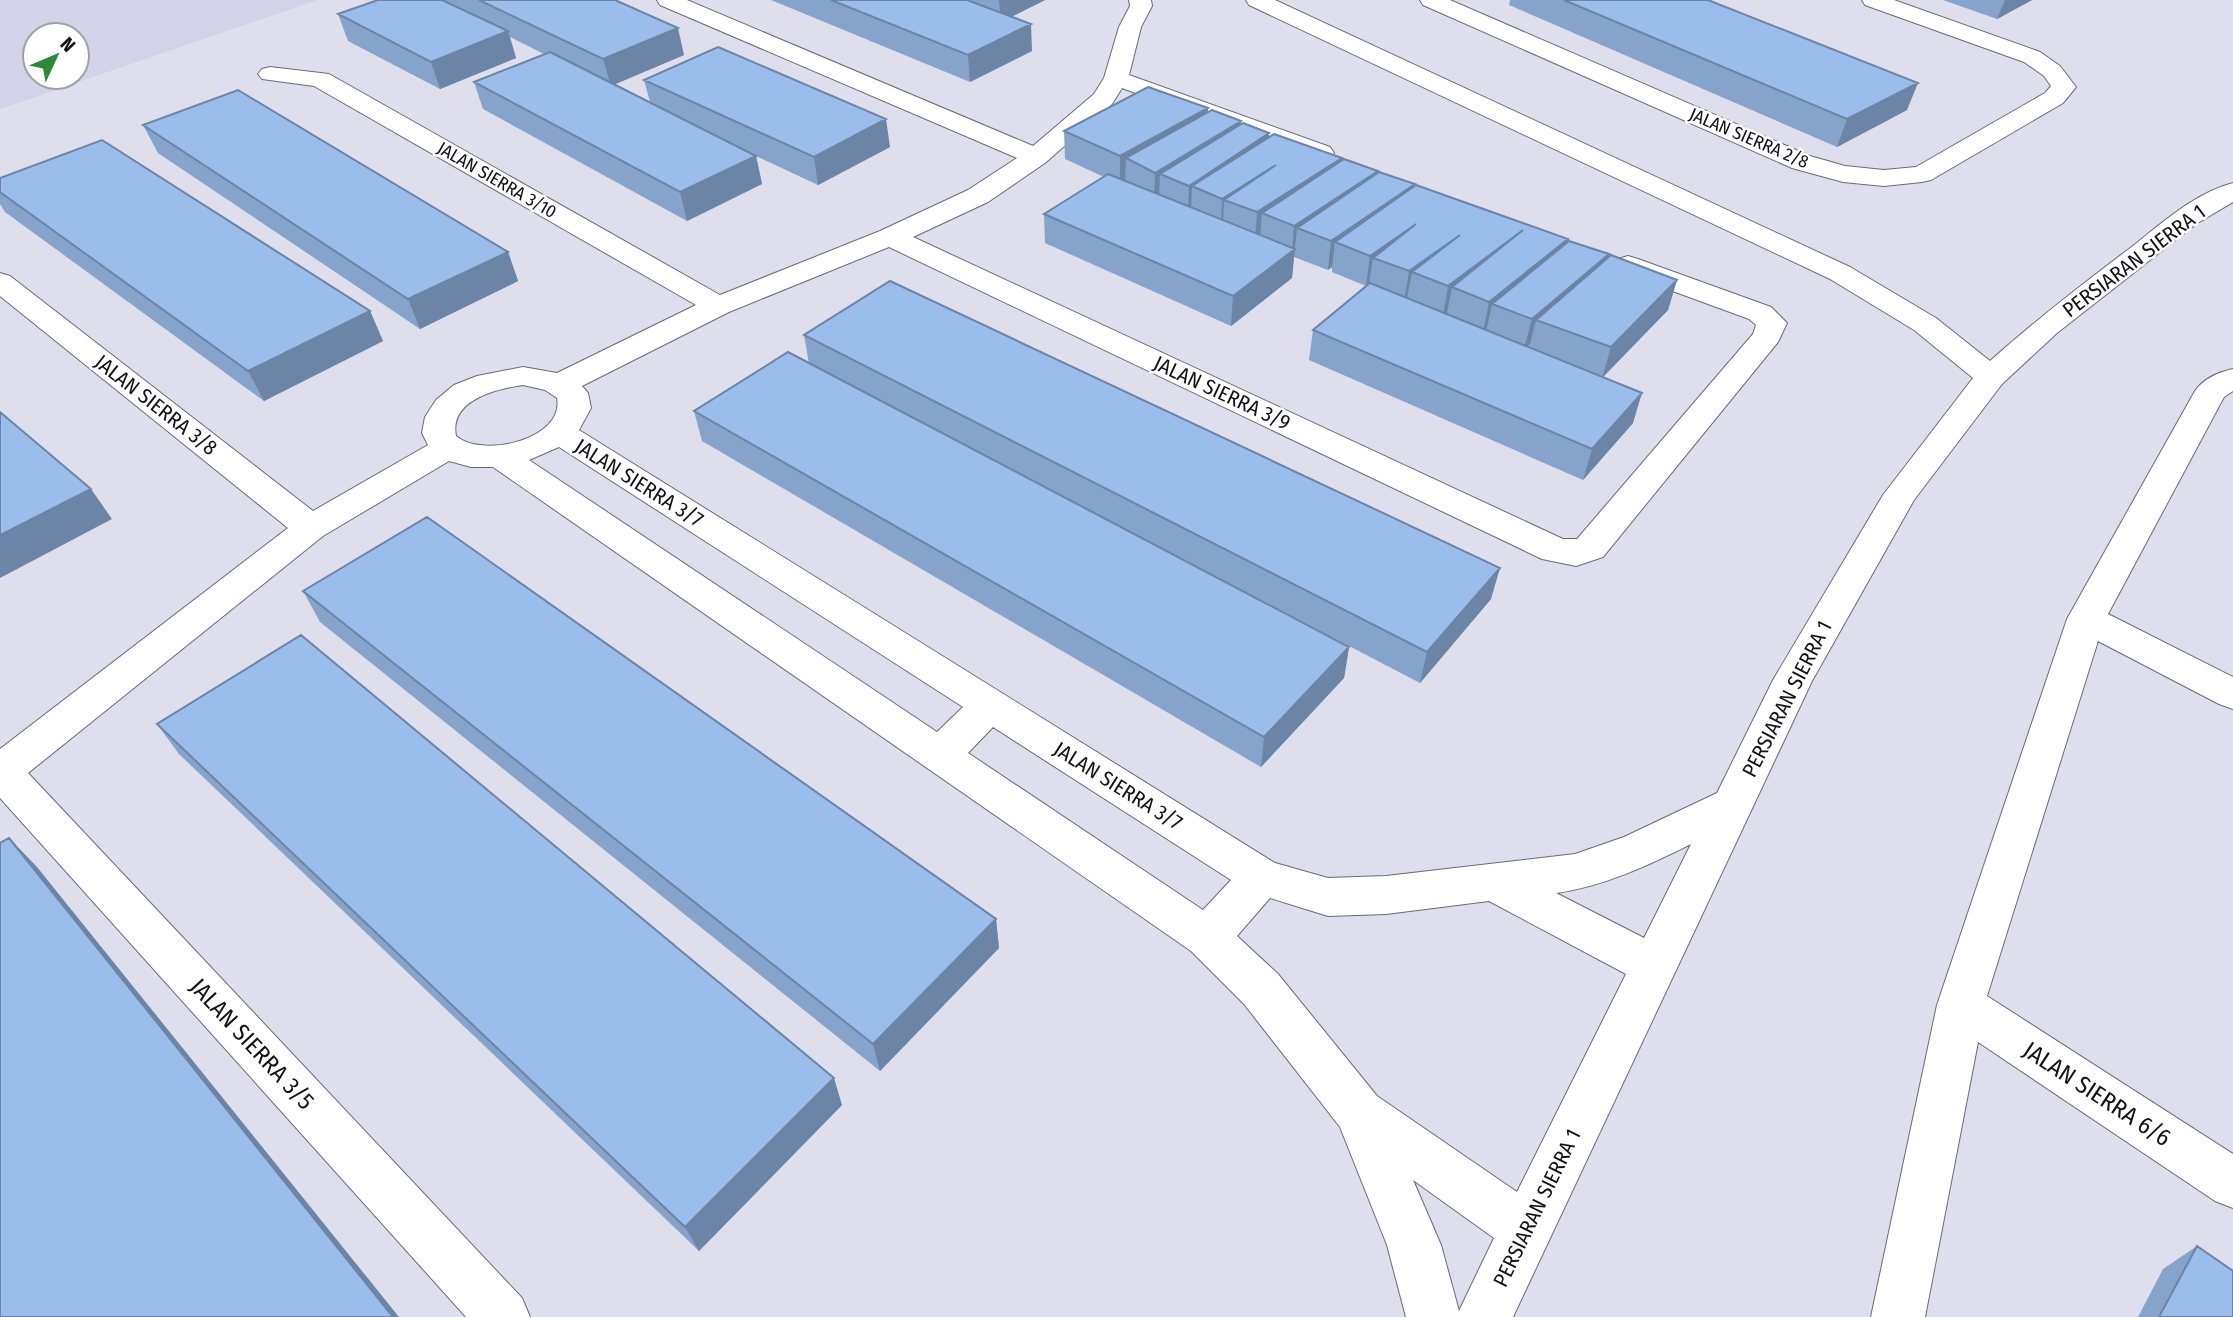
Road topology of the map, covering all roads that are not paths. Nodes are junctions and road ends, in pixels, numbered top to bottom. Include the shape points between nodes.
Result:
1 (668, 0) edge
2 (1140, 0) edge
3 (1257, 0) edge
4 (1431, 0) edge
5 (1874, 0) edge
6 (1490, 5) dead end
7 (1466, 15) junction
8 (270, 74) dead end
9 (1116, 78) junction
10 (1036, 156) junction
11 (1340, 159) edge
12 (2233, 191) edge
13 (890, 237) junction
14 (1603, 256) edge
15 (0, 282) edge
16 (719, 306) junction
17 (1991, 377) junction
18 (560, 384) junction
19 (2226, 389) edge
20 (560, 433) junction
21 (448, 447) junction
22 (501, 457) junction
23 (311, 528) junction
24 (750, 553) junction
25 (696, 589) junction
26 (2086, 619) junction
27 (2233, 694) edge
28 (990, 705) junction
29 (940, 755) junction
30 (0, 771) edge
31 (1734, 804) junction
32 (1262, 877) junction
33 (1494, 882) junction
34 (1206, 937) junction
35 (1654, 966) junction
36 (1961, 1005) junction
37 (1359, 1112) junction
38 (2233, 1183) edge
39 (1527, 1230) junction
40 (503, 1317) edge
41 (1433, 1317) edge
42 (1484, 1317) edge
43 (1898, 1317) edge

1 - 10 street
2 - 9 street
3 - 17 street via 1840,273 1925,324
4 - 7 street, JALAN SIERRA 2/8
5 - 7 street, JALAN SIERRA 2/8 via 2032,57 2064,87 2054,98 1922,173 1884,178 1843,174 1801,162
6 - 7 street
8 - 16 street, JALAN SIERRA 3/10 via 320,79
9 - 10 street via 1103,99
9 - 11 street
10 - 13 street via 978,196
12 - 17 street, PERSIARAN SIERRA 1 via 2186,218 2046,327
13 - 14 street, JALAN SIERRA 3/9 via 1555,550 1576,554 1590,548 1767,336 1772,324 1760,313
13 - 16 street
15 - 23 street, JALAN SIERRA 3/8
16 - 18 street
17 - 31 street, PERSIARAN SIERRA 1 via 1900,495 1793,680
18 - 20 street via 571,393 575,405 572,419
18 - 21 street via 544,377 500,379 459,396 439,422 438,436
19 - 26 street
20 - 22 street via 544,444
20 - 24 street, JALAN SIERRA 3/7
21 - 22 street via 471,456
21 - 23 street
22 - 25 street
23 - 30 street
24 - 25 street
24 - 28 street, JALAN SIERRA 3/7
25 - 29 street
26 - 27 street
26 - 36 street
28 - 29 street
28 - 32 street, JALAN SIERRA 3/7
29 - 34 street
30 - 40 street, JALAN SIERRA 3/5
31 - 33 street, JALAN SIERRA 3/7 via 1639,850 1575,872
31 - 35 street, PERSIARAN SIERRA 1
32 - 33 street, JALAN SIERRA 3/7 via 1328,897
32 - 34 street
33 - 35 street
34 - 37 street via 1261,989
35 - 39 street, PERSIARAN SIERRA 1
36 - 38 street, JALAN SIERRA 6/6
36 - 43 street
37 - 39 street
37 - 41 street via 1414,1245
39 - 42 street, PERSIARAN SIERRA 1

